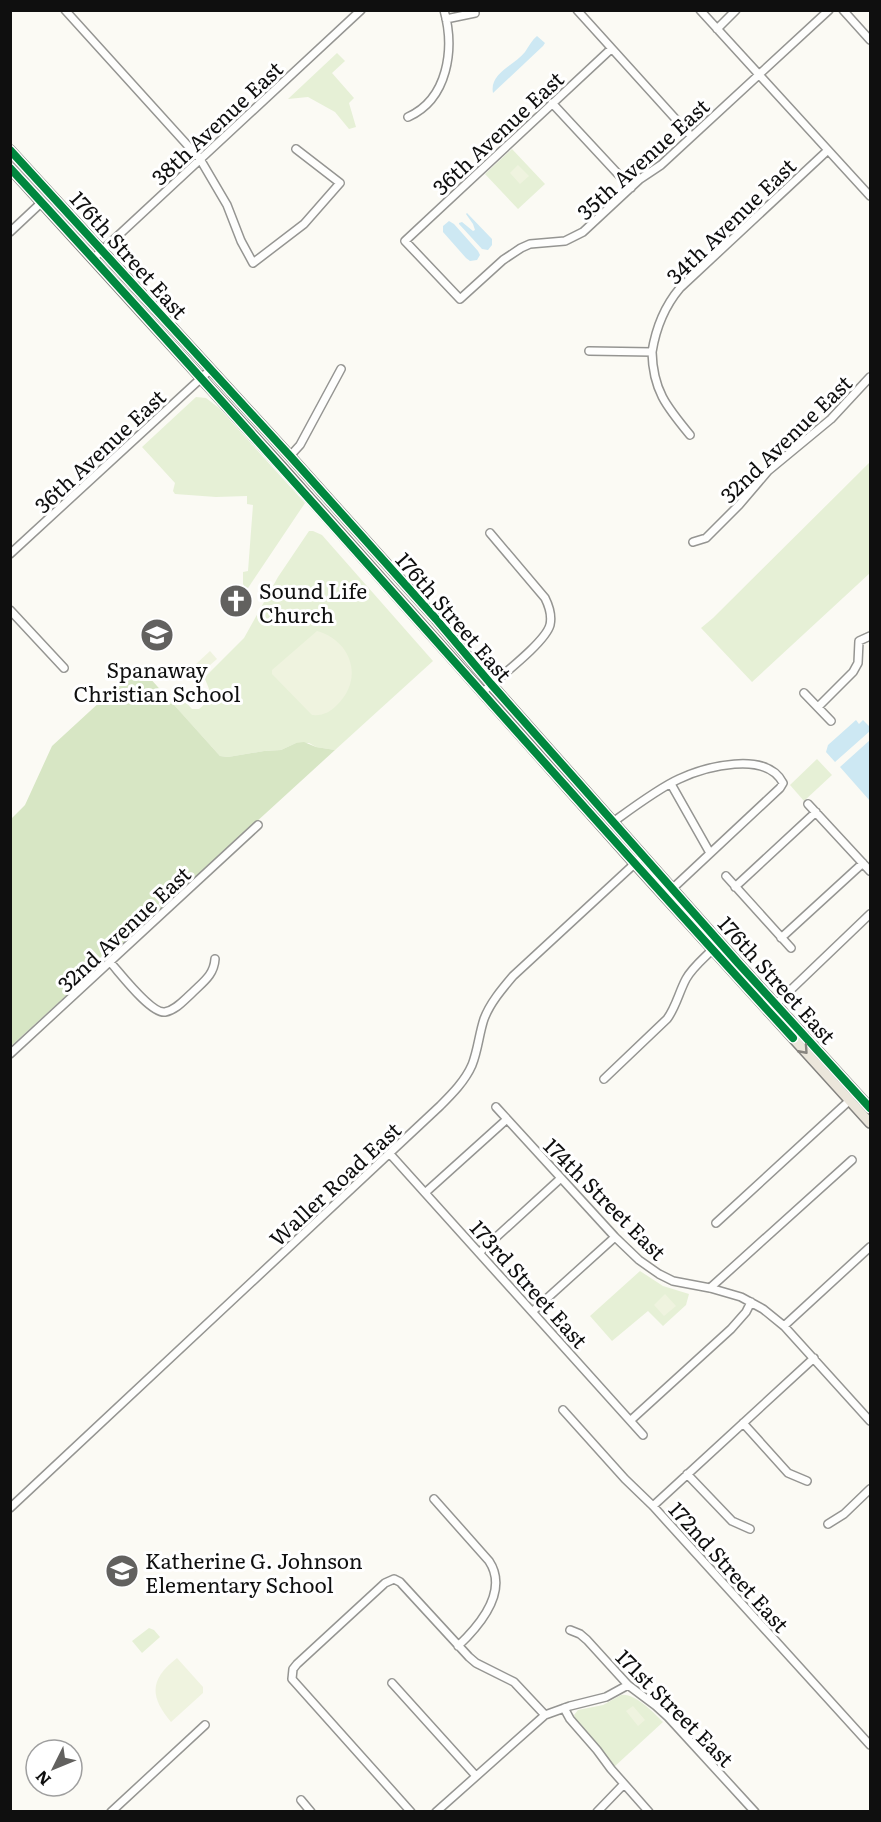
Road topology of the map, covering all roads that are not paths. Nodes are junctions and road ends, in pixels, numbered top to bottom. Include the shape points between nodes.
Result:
1 (65, 10) edge
2 (361, 10) edge
3 (444, 10) edge
4 (577, 10) edge
5 (700, 10) edge
6 (736, 10) edge
7 (829, 10) edge
8 (843, 10) edge
9 (475, 13) dead end
10 (446, 19) junction
11 (717, 29) junction
12 (870, 40) edge
13 (611, 49) junction
14 (759, 75) junction
15 (552, 103) junction
16 (408, 117) dead end
17 (692, 136) junction
18 (296, 149) dead end
19 (10, 150) edge
20 (827, 151) junction
21 (200, 159) junction
22 (10, 168) edge
23 (631, 188) junction
24 (870, 196) edge
25 (42, 202) junction
26 (10, 232) edge
27 (103, 250) junction
28 (94, 258) junction
29 (460, 299) joint
30 (589, 351) dead end
31 (652, 352) junction
32 (341, 369) dead end
33 (210, 370) junction
34 (870, 377) edge
35 (202, 378) junction
36 (690, 435) dead end
37 (290, 456) junction
38 (490, 533) dead end
39 (693, 542) dead end
40 (10, 554) edge
41 (10, 610) edge
42 (870, 636) edge
43 (64, 668) dead end
44 (491, 684) junction
45 (483, 692) junction
46 (804, 693) dead end
47 (818, 707) junction
48 (831, 721) dead end
49 (671, 783) junction
50 (808, 804) dead end
51 (816, 812) junction
52 (613, 822) junction
53 (258, 825) dead end
54 (710, 853) junction
55 (643, 856) junction
56 (863, 863) junction
57 (635, 864) junction
58 (870, 871) edge
59 (726, 876) dead end
60 (735, 887) junction
61 (672, 889) junction
62 (870, 914) edge
63 (781, 938) junction
64 (791, 948) dead end
65 (712, 950) junction
66 (215, 959) dead end
67 (110, 962) junction
68 (736, 976) junction
69 (776, 1004) junction
70 (10, 1054) edge
71 (604, 1079) dead end
72 (850, 1100) junction
73 (496, 1107) dead end
74 (870, 1108) edge
75 (506, 1120) junction
76 (870, 1123) edge
77 (390, 1154) junction
78 (852, 1160) dead end
79 (561, 1178) junction
80 (426, 1192) junction
81 (716, 1223) dead end
82 (615, 1237) junction
83 (870, 1247) edge
84 (480, 1252) junction
85 (710, 1288) junction
86 (751, 1302) junction
87 (533, 1311) junction
88 (784, 1326) junction
89 (814, 1358) junction
90 (563, 1410) dead end
91 (631, 1420) junction
92 (870, 1421) edge
93 (743, 1423) junction
94 (643, 1435) dead end
95 (687, 1474) junction
96 (807, 1481) dead end
97 (870, 1489) edge
98 (434, 1499) dead end
99 (653, 1506) junction
100 (10, 1508) edge
101 (828, 1524) dead end
102 (750, 1529) dead end
103 (570, 1630) dead end
104 (458, 1646) junction
105 (392, 1683) dead end
106 (628, 1684) junction
107 (564, 1708) junction
108 (545, 1715) junction
109 (205, 1725) dead end
110 (870, 1745) edge
111 (476, 1776) junction
112 (624, 1784) junction
113 (301, 1800) dead end
114 (111, 1812) edge
115 (311, 1812) edge
116 (411, 1812) edge
117 (436, 1812) edge
118 (597, 1812) edge
119 (649, 1812) edge
120 (755, 1812) edge

1 - 21 street
2 - 21 street, 38th Avenue East
3 - 10 street
4 - 13 street
5 - 11 street
6 - 11 street
7 - 14 street, 35th Avenue East
8 - 12 street
9 - 10 street
10 - 16 street via 448,58 440,85 426,106
11 - 14 street
13 - 15 street, 36th Avenue East
13 - 17 street
14 - 17 street, 35th Avenue East
14 - 20 street
15 - 23 street
15 - 29 street, 36th Avenue East via 405,240
17 - 23 street, 35th Avenue East
18 - 21 street via 340,183 296,231 252,263 227,205
19 - 27 main road, 176th Street East
20 - 24 street
20 - 31 street, 34th Avenue East via 680,288 665,309
21 - 27 street, 38th Avenue East
22 - 25 main road, 176th Street East
23 - 29 street, 35th Avenue East via 583,232 565,241 521,248
25 - 26 street
25 - 28 main road, 176th Street East
27 - 28 street, 38th Avenue East
27 - 33 main road, 176th Street East
28 - 35 main road, 176th Street East
30 - 31 street
31 - 36 street via 657,386 670,412
32 - 37 street via 300,445
33 - 35 street, 36th Avenue East
33 - 37 main road, 176th Street East
34 - 39 street, 32nd Avenue East via 831,419 762,477 706,538
35 - 40 street, 36th Avenue East
35 - 45 main road, 176th Street East
37 - 44 main road, 176th Street East
38 - 44 street via 545,598 550,614 543,637
41 - 43 street
42 - 47 street via 859,641 858,663 853,672
44 - 45 street
44 - 52 main road, 176th Street East
45 - 57 main road, 176th Street East
46 - 47 street
47 - 48 street
49 - 52 street
49 - 54 street
49 - 54 street via 726,765 744,764 764,766 780,777 780,788
50 - 51 street
51 - 56 street
51 - 60 street
52 - 55 main road, 176th Street East
53 - 67 street, 32nd Avenue East
54 - 61 street
55 - 57 street, Waller Road East
55 - 61 main road, 176th Street East
56 - 58 street
56 - 63 street
57 - 65 main road, 176th Street East
57 - 77 street, Waller Road East via 494,999 464,1078
59 - 60 street
60 - 63 street
61 - 69 main road, 176th Street East
62 - 69 street
63 - 64 street
65 - 68 main road, 176th Street East
65 - 71 street via 685,980 667,1019
66 - 67 street via 208,977 166,1012 150,1005
67 - 70 street, 32nd Avenue East
68 - 69 main road via 745,978 770,1004
68 -> 72 main road, 176th Street East
69 - 74 main road, 176th Street East
72 - 76 main road, 176th Street East
72 - 81 street
73 - 75 street, 174th Street East
75 - 79 street, 174th Street East
75 - 80 street
77 - 80 street, 173rd Street East
77 - 100 street, Waller Road East
78 - 85 street
79 - 82 street, 174th Street East
79 - 84 street
80 - 84 street, 173rd Street East
82 - 85 street, 174th Street East via 659,1274 680,1283
82 - 87 street
83 - 88 street
84 - 87 street, 173rd Street East
85 - 86 street, 174th Street East
86 - 88 street, 174th Street East
86 - 91 street via 731,1329
87 - 91 street, 173rd Street East
88 - 89 street, 174th Street East
89 - 92 street, 174th Street East
89 - 93 street
90 - 99 street, 172nd Street East
91 - 94 street, 173rd Street East
93 - 95 street
93 - 96 street via 788,1473
95 - 99 street
95 - 102 street via 732,1521
97 - 101 street
98 - 104 street via 489,1561 495,1573 486,1614
99 - 110 street, 172nd Street East
103 - 106 street, 171st Street East via 587,1640
104 - 108 street via 476,1663 514,1682
104 - 116 street via 394,1579 385,1583 293,1669 295,1684
105 - 111 street
106 - 107 street via 606,1697
106 - 120 street, 171st Street East via 668,1717
107 - 108 street
107 - 112 street
108 - 111 street
109 - 114 street
111 - 117 street
112 - 118 street
112 - 119 street
113 - 115 street

